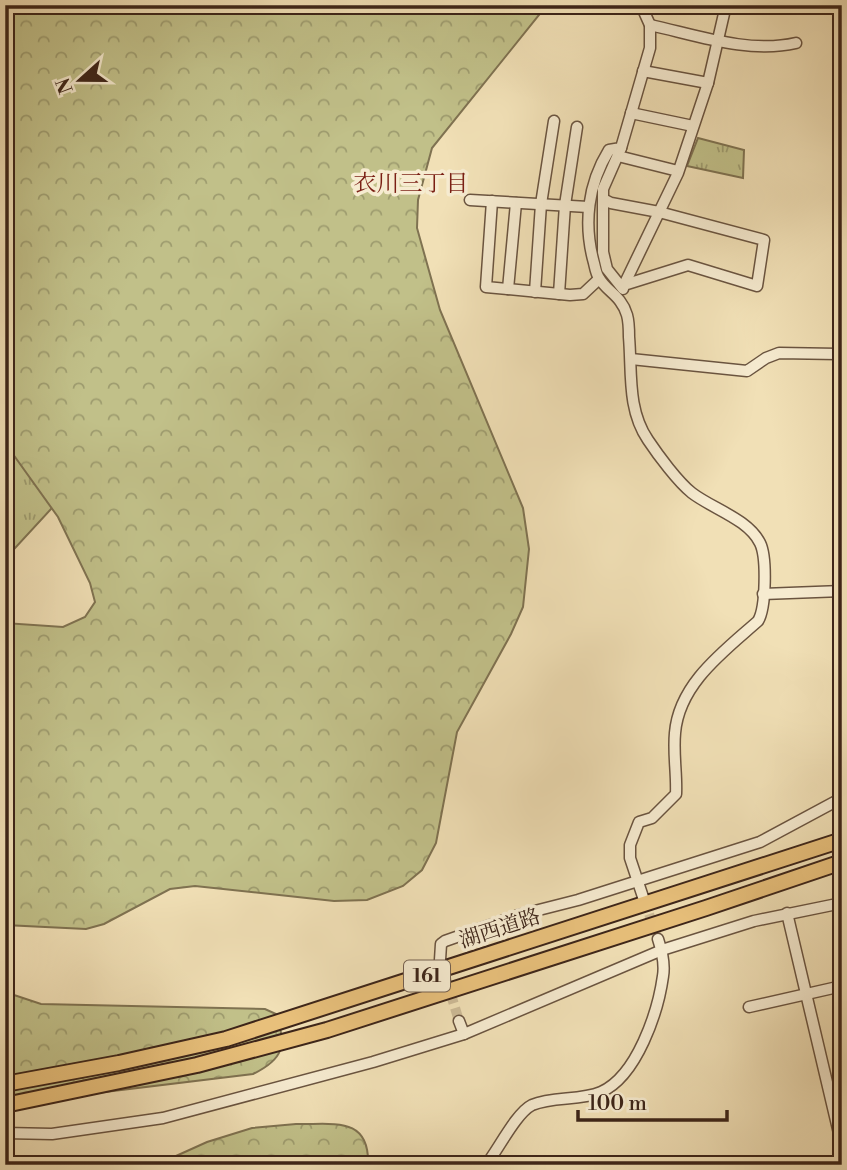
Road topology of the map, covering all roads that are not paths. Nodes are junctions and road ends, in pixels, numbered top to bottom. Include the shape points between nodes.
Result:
1 (641, 5) edge
2 (726, 5) edge
3 (650, 25) junction
4 (720, 41) junction
5 (796, 43) dead end
6 (643, 71) junction
7 (708, 83) junction
8 (631, 113) junction
9 (554, 121) dead end
10 (694, 125) junction
11 (577, 127) dead end
12 (620, 152) junction
13 (678, 170) junction
14 (603, 199) junction
15 (470, 200) dead end
16 (492, 201) junction
17 (516, 203) junction
18 (541, 204) junction
19 (565, 205) junction
20 (588, 207) junction
21 (659, 212) junction
22 (599, 279) junction
23 (508, 289) junction
24 (622, 290) junction
25 (535, 292) junction
26 (559, 294) junction
27 (631, 359) junction
28 (842, 359) edge
29 (842, 591) edge
30 (763, 594) junction
31 (842, 798) edge
32 (842, 840) edge
33 (842, 862) edge
34 (639, 881) junction
35 (643, 897) tunnel mouth
36 (842, 902) edge
37 (787, 913) junction
38 (658, 939) tunnel mouth
39 (662, 950) junction
40 (440, 960) dead end
41 (842, 986) edge
42 (806, 993) junction
43 (749, 1007) dead end
44 (459, 1021) tunnel mouth
45 (464, 1034) junction
46 (5, 1084) edge
47 (5, 1105) edge
48 (5, 1133) edge
49 (842, 1146) edge
50 (486, 1165) edge

1 - 3 street
2 - 4 street
3 - 4 street
3 - 6 street
4 - 5 street via 776,48
4 - 7 street
6 - 7 street
6 - 8 street
7 - 10 street
8 - 10 street
8 - 12 street
9 - 18 street
10 - 13 street
11 - 19 street
12 - 13 street
12 - 14 street
12 - 20 street via 609,150 598,167
13 - 21 street
14 - 21 street
14 - 24 street via 603,252 607,269
15 - 16 street
16 - 17 street
16 - 23 street via 486,287
17 - 18 street
17 - 23 street
18 - 19 street
18 - 25 street
19 - 20 street
19 - 26 street
20 - 22 street via 590,248
21 - 24 street
21 - 24 street via 764,240 757,286 688,265
22 - 24 street
22 - 26 street via 583,293
23 - 25 street
24 - 27 street
25 - 26 street
27 - 28 street via 747,371 779,353 838,354
27 - 30 street via 634,410 647,439 690,492 759,539
29 - 30 street
30 - 34 street via 758,621 717,657 681,706 675,730 676,794 652,818 639,822 630,845
31 - 34 street via 760,842
32 - 46 highway, 湖西道路 / 161 via 226,1040
33 - 47 highway, 湖西道路 / 161 via 315,1034 185,1068
34 - 35 street
34 - 40 street via 445,941
36 - 37 street
37 - 39 street
37 - 42 street
38 - 39 street
39 - 45 street
39 - 50 street via 664,975 654,1013 635,1058 621,1076 601,1092 532,1105 522,1112
41 - 42 street
42 - 43 street
42 - 49 street
44 - 45 street
45 - 48 street via 163,1118 52,1134

